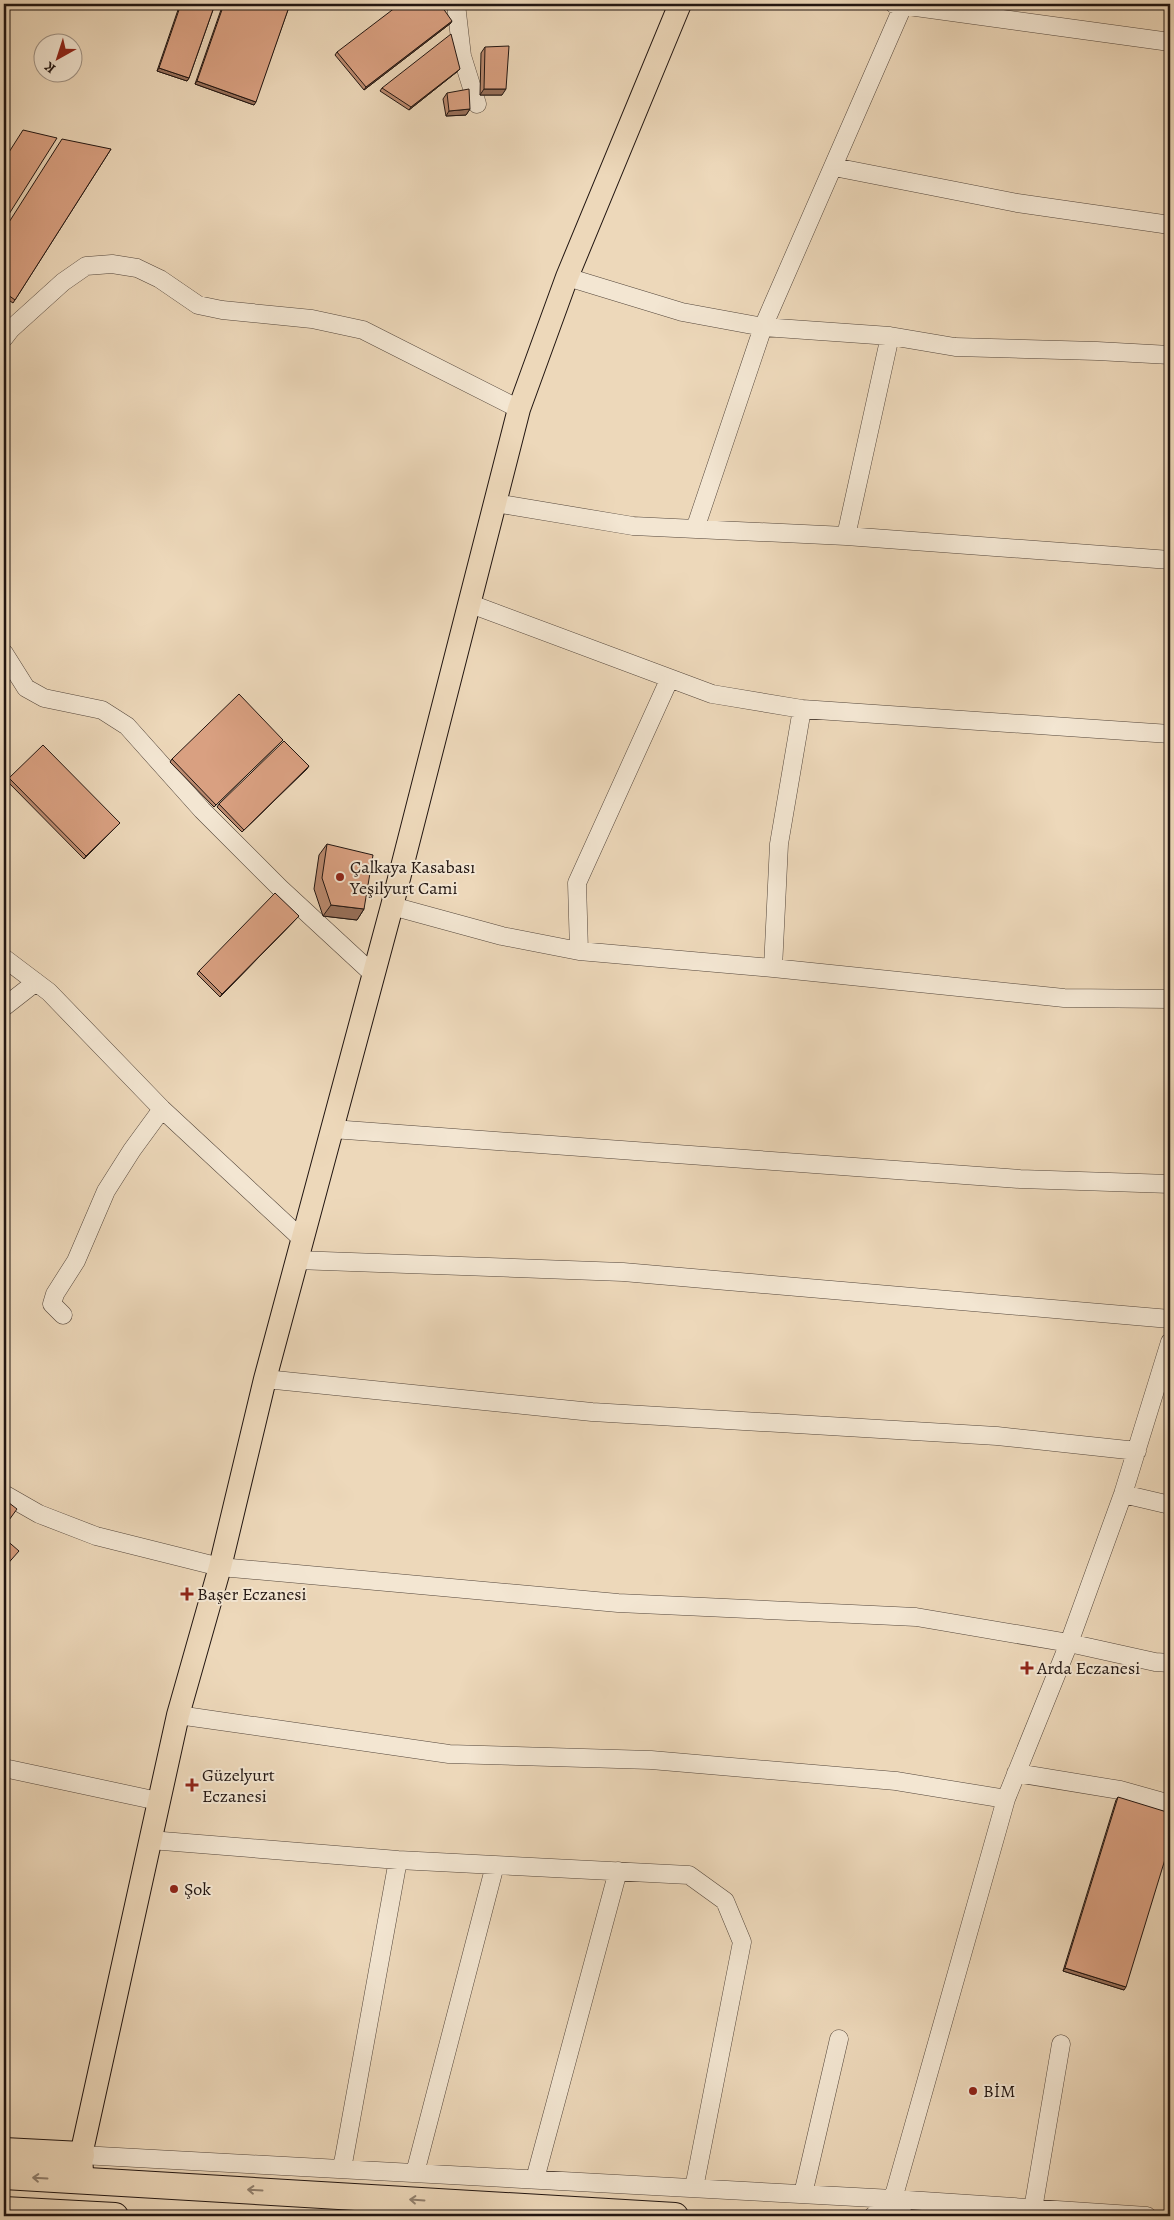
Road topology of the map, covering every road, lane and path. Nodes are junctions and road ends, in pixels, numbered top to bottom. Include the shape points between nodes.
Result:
1 (456, 4) edge
2 (680, 4) edge
3 (899, 5) edge
4 (1170, 42) edge
5 (478, 104) dead end
6 (834, 168) junction
7 (1170, 225) edge
8 (567, 277) junction
9 (763, 327) junction
10 (6, 331) edge
11 (890, 336) junction
12 (1170, 355) edge
13 (519, 409) junction
14 (495, 503) junction
15 (695, 529) junction
16 (846, 536) junction
17 (1170, 560) edge
18 (468, 603) junction
19 (4, 654) edge
20 (669, 680) junction
21 (802, 709) junction
22 (1170, 734) edge
23 (392, 906) junction
24 (579, 951) junction
25 (4, 958) edge
26 (772, 968) junction
27 (373, 974) junction
28 (36, 982) junction
29 (1170, 999) edge
30 (4, 1007) edge
31 (162, 1109) junction
32 (332, 1129) junction
33 (1170, 1184) edge
34 (299, 1250) junction
35 (63, 1315) dead end
36 (1170, 1318) edge
37 (1170, 1342) edge
38 (265, 1379) junction
39 (1137, 1451) junction
40 (4, 1494) edge
41 (1123, 1494) junction
42 (1170, 1505) edge
43 (220, 1567) junction
44 (1069, 1643) junction
45 (1170, 1662) edge
46 (178, 1715) junction
47 (4, 1768) edge
48 (1016, 1773) junction
49 (1006, 1798) junction
50 (158, 1801) junction
51 (1170, 1804) edge
52 (150, 1840) junction
53 (398, 1860) junction
54 (495, 1865) junction
55 (618, 1871) junction
56 (840, 2039) dead end
57 (1061, 2044) dead end
58 (4, 2151) edge
59 (82, 2168) junction
60 (342, 2169) junction
61 (415, 2173) junction
62 (4, 2176) edge
63 (535, 2180) junction
64 (694, 2188) junction
65 (803, 2194) junction
66 (893, 2199) junction
67 (1034, 2208) junction
68 (4, 2210) edge
69 (115, 2216) edge
70 (675, 2216) edge
71 (873, 2216) edge
72 (904, 2216) edge
73 (1147, 2216) edge

1 - 5 street via 462,56
2 - 8 main road
3 - 4 street
3 - 6 street
6 - 7 street via 1017,203
6 - 9 street
8 - 9 street via 682,312
8 - 13 main road
9 - 11 street
9 - 15 street
10 - 13 street via 86,266 112,264 137,268 160,279 198,305 364,330
11 - 12 street via 955,347
11 - 16 street
13 - 14 main road
14 - 15 street via 634,526
14 - 18 main road
15 - 16 street
16 - 17 street
18 - 20 street
18 - 23 main road
19 - 27 street via 26,688 44,698 102,710 126,726 215,823
20 - 21 street via 712,694
20 - 24 street via 577,882
21 - 22 street
21 - 26 street via 779,844
23 - 24 street via 502,936
23 - 27 main road
24 - 26 street
25 - 28 street
26 - 29 street via 1064,998
27 - 32 main road
28 - 30 street
28 - 31 street
31 - 34 street
31 - 35 street via 106,1191 76,1261 55,1294 52,1304
32 - 33 street via 1020,1179
32 - 34 main road
34 - 36 street via 623,1272
34 - 38 main road
37 - 39 street
38 - 39 street via 592,1412 997,1436
38 - 43 main road
39 - 41 street
40 - 43 street via 39,1514 96,1536
41 - 42 street
41 - 44 street
43 - 44 street via 618,1603 916,1617
43 - 46 main road
44 - 45 street via 1155,1662
44 - 48 street
46 - 49 street via 449,1754 660,1761 896,1781
46 - 50 main road
47 - 50 street
48 - 49 street
48 - 51 street via 1120,1790
49 - 66 street
50 - 52 main road
52 - 53 street
52 - 59 main road
53 - 54 street
53 - 60 street
54 - 55 street
54 - 61 street
55 - 63 street
55 - 64 street via 689,1875 725,1901 742,1942
56 - 65 street
57 - 67 street
58 - 59 highway
59 - 60 street
59 -> 62 highway
70 -> 59 highway
60 - 61 street
61 - 63 street
63 - 64 street
64 - 65 street
65 - 66 street
66 - 67 street
66 - 71 street
66 - 72 street
67 - 73 street
68 - 69 highway

